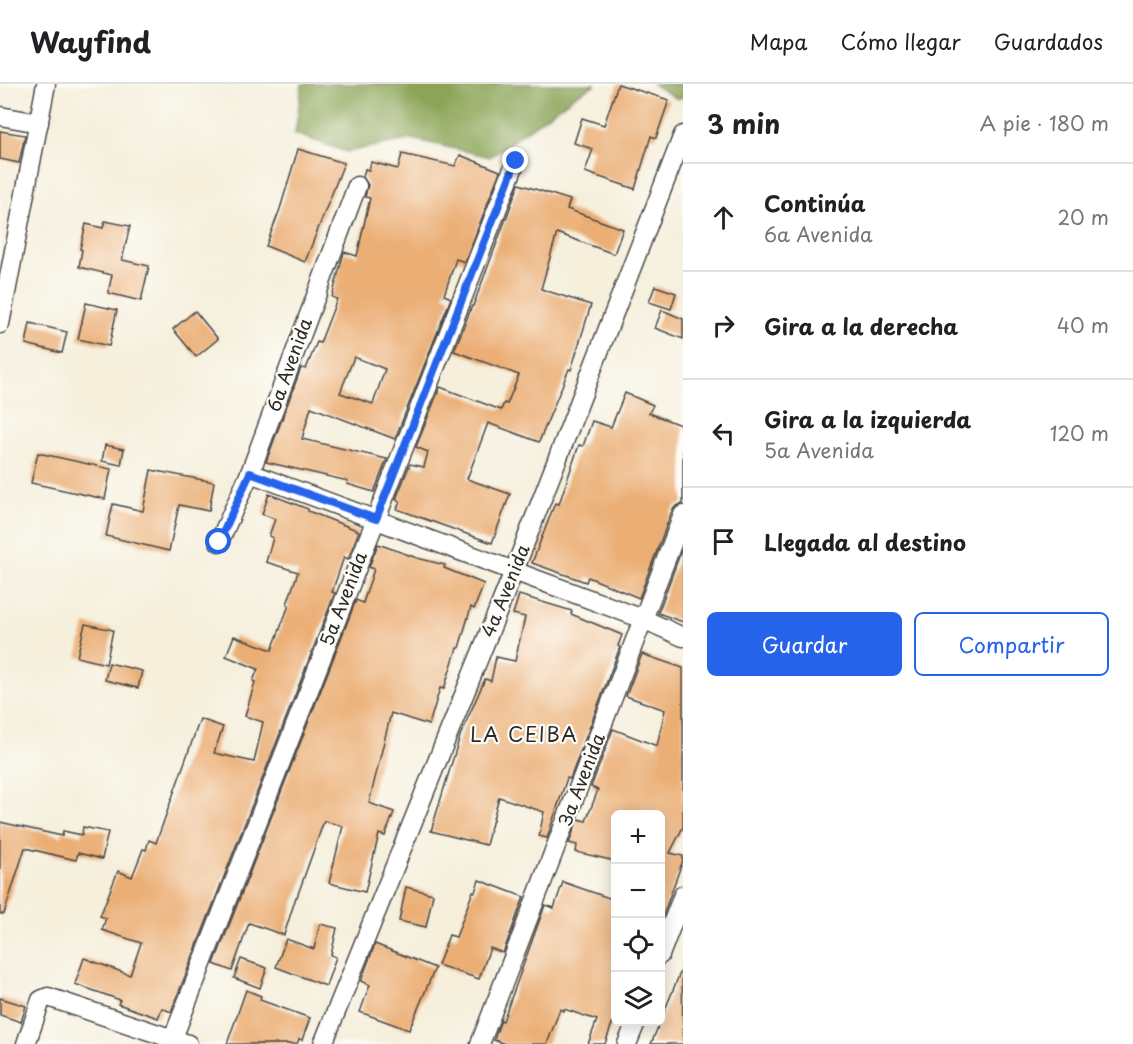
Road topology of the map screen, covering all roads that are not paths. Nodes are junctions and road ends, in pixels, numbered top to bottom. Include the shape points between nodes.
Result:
1 (46, 84) edge
2 (0, 116) edge
3 (39, 123) junction
4 (683, 135) edge
5 (516, 161) dead end
6 (357, 186) dead end
7 (0, 324) edge
8 (250, 473) junction
9 (683, 515) edge
10 (376, 519) junction
11 (219, 542) dead end
12 (514, 571) junction
13 (643, 619) junction
14 (683, 638) edge
15 (683, 895) edge
16 (665, 942) edge
17 (634, 1026) edge
18 (180, 1041) edge
19 (26, 1044) edge
20 (323, 1044) edge
21 (480, 1044) edge
22 (627, 1044) edge

1 - 3 street
2 - 3 street
3 - 7 street
4 - 12 street, 4a Avenida
5 - 10 street, 5a Avenida
6 - 8 street, 6a Avenida
8 - 10 street
8 - 11 street, 6a Avenida
9 - 13 street, 3a Avenida
10 - 12 street
10 - 18 street, 5a Avenida
12 - 13 street
12 - 20 street, 4a Avenida
13 - 14 street
13 - 21 street, 3a Avenida
15 - 16 street
17 - 22 street
18 - 19 street via 48,997 41,1000

